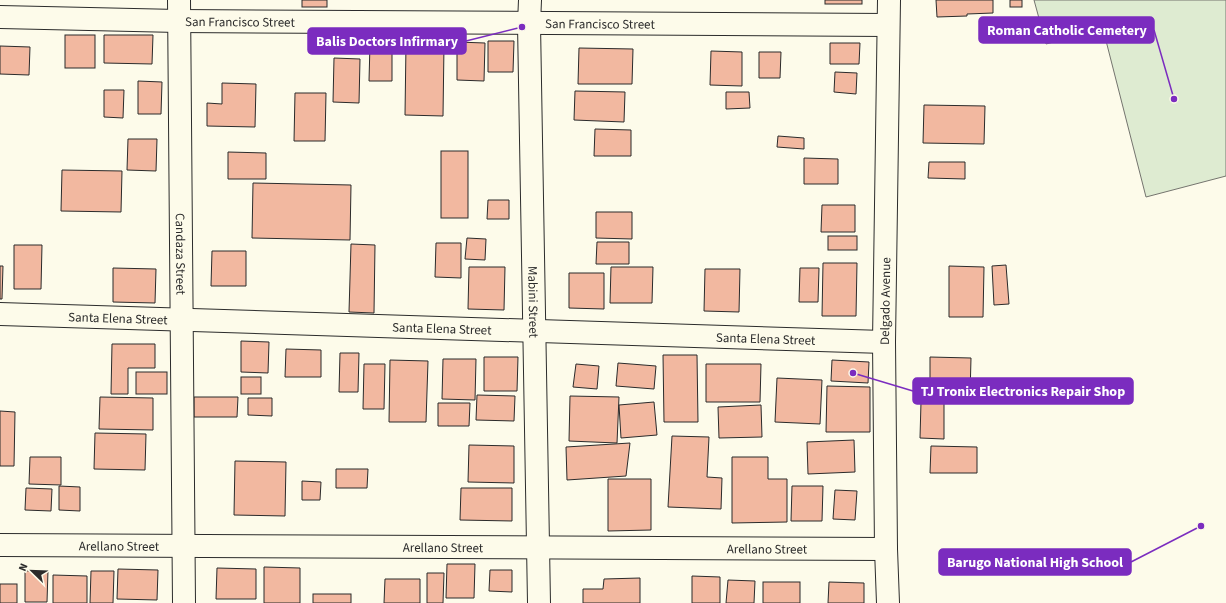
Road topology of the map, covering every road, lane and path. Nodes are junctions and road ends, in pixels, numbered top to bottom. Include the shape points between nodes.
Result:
1 (530, 0) edge
2 (889, 0) edge
3 (179, 10) edge
4 (0, 17) edge
5 (529, 24) junction
6 (888, 25) junction
7 (0, 314) edge
8 (182, 319) junction
9 (534, 331) junction
10 (884, 342) junction
11 (0, 546) edge
12 (184, 546) junction
13 (538, 548) junction
14 (886, 549) junction
15 (184, 603) edge
16 (539, 603) edge
17 (888, 603) edge

1 - 5 street, Mabini Street
2 - 6 street, Delgado Avenue
3 - 4 street, San Francisco Street
3 - 5 street, San Francisco Street
3 - 8 street, Candaza Street
5 - 6 street, San Francisco Street
5 - 9 street, Mabini Street
6 - 10 street, Delgado Avenue
7 - 8 street, Santa Elena Street
8 - 9 street, Santa Elena Street
8 - 12 street, Candaza Street
9 - 10 street, Santa Elena Street
9 - 13 street, Mabini Street
10 - 14 street, Delgado Avenue
11 - 12 street, Arellano Street
12 - 13 street, Arellano Street
12 - 15 street, Candaza Street
13 - 14 street, Arellano Street
13 - 16 street, Mabini Street
14 - 17 street, Delgado Avenue

